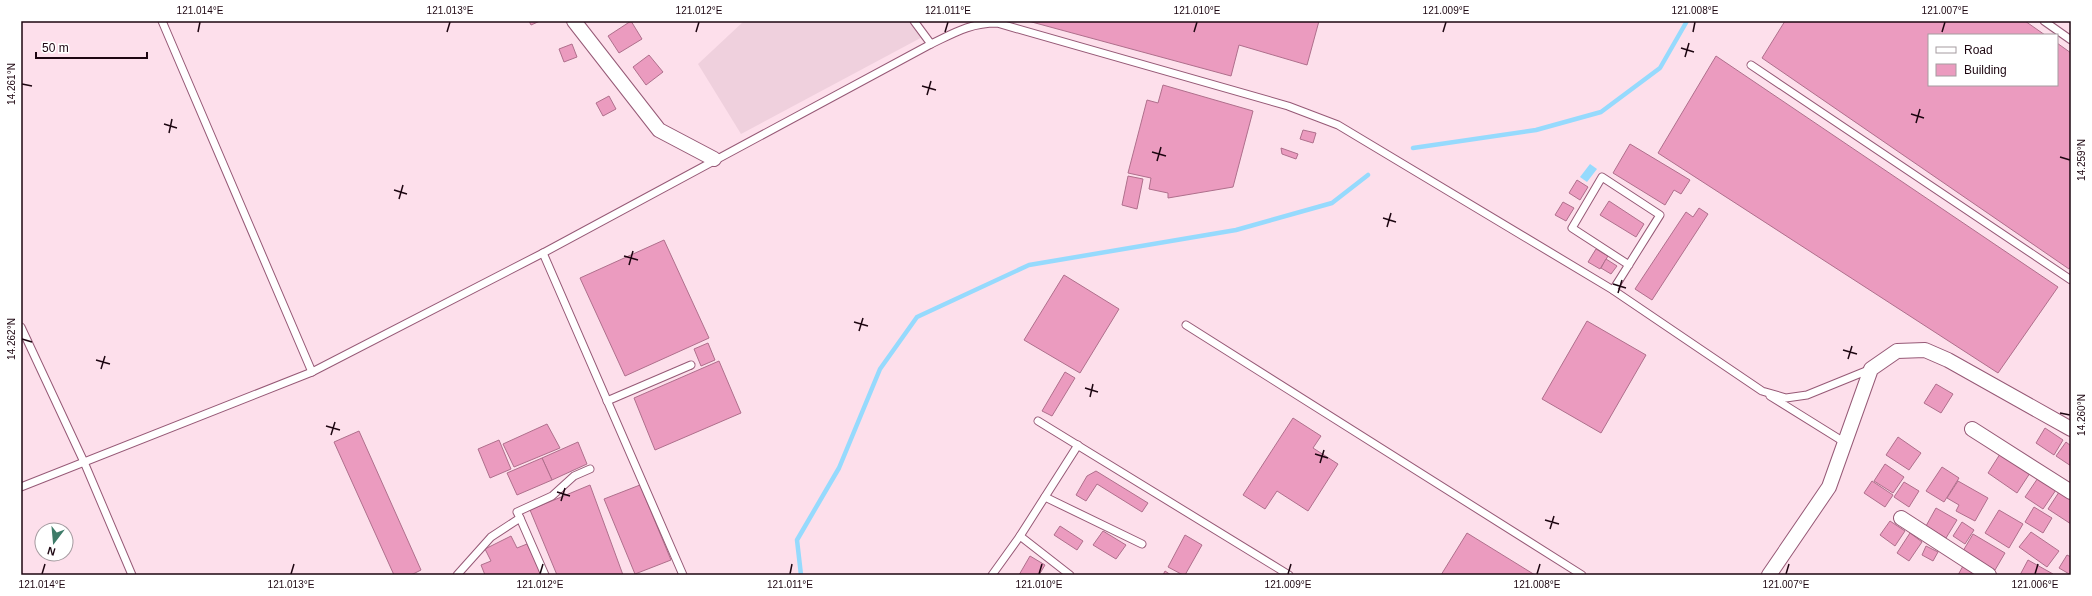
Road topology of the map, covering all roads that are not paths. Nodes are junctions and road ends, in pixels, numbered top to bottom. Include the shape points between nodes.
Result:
1 (162, 21) edge
2 (574, 21) edge
3 (914, 21) edge
4 (2044, 21) edge
5 (2071, 40) edge
6 (931, 44) junction
7 (1750, 65) dead end
8 (714, 159) junction
9 (543, 253) junction
10 (1629, 265) junction
11 (2071, 280) edge
12 (1614, 290) junction
13 (1186, 326) dead end
14 (21, 327) edge
15 (691, 365) dead end
16 (1871, 369) junction
17 (312, 372) junction
18 (1762, 391) junction
19 (607, 401) junction
20 (1038, 421) dead end
21 (1972, 429) dead end
22 (2071, 429) edge
23 (1844, 442) junction
24 (1078, 445) junction
25 (84, 462) junction
26 (590, 469) dead end
27 (21, 487) edge
28 (2071, 492) edge
29 (1045, 497) junction
30 (520, 518) junction
31 (1901, 518) dead end
32 (1020, 536) junction
33 (1142, 544) dead end
34 (680, 574) edge
35 (132, 575) edge
36 (457, 575) edge
37 (545, 575) edge
38 (992, 575) edge
39 (1070, 575) edge
40 (1289, 575) edge
41 (1582, 575) edge
42 (1769, 575) edge
43 (1989, 575) edge

1 - 17 lane
2 - 8 street via 660,130
3 - 6 lane
4 - 5 lane
6 - 8 lane
6 - 12 lane via 969,26 997,23 1288,106 1338,125
7 - 11 lane
8 - 9 lane
9 - 17 lane
9 - 19 lane
10 - 10 lane via 1660,215 1602,176 1572,228
10 - 12 lane
12 - 18 lane
13 - 41 lane
14 - 25 lane
15 - 19 lane
16 - 18 lane via 1807,395 1786,398
16 - 22 street via 1897,351 1925,350 1948,360
16 - 23 street
17 - 25 lane
18 - 23 lane
19 - 34 lane
20 - 24 lane
21 - 28 street
23 - 42 street via 1829,487
24 - 29 lane
24 - 40 lane
25 - 27 lane
25 - 35 lane
26 - 30 lane via 574,476 552,496 517,512
29 - 32 lane
29 - 33 lane
30 - 36 lane via 491,537
30 - 37 lane
31 - 43 street
32 - 38 lane
32 - 39 lane

